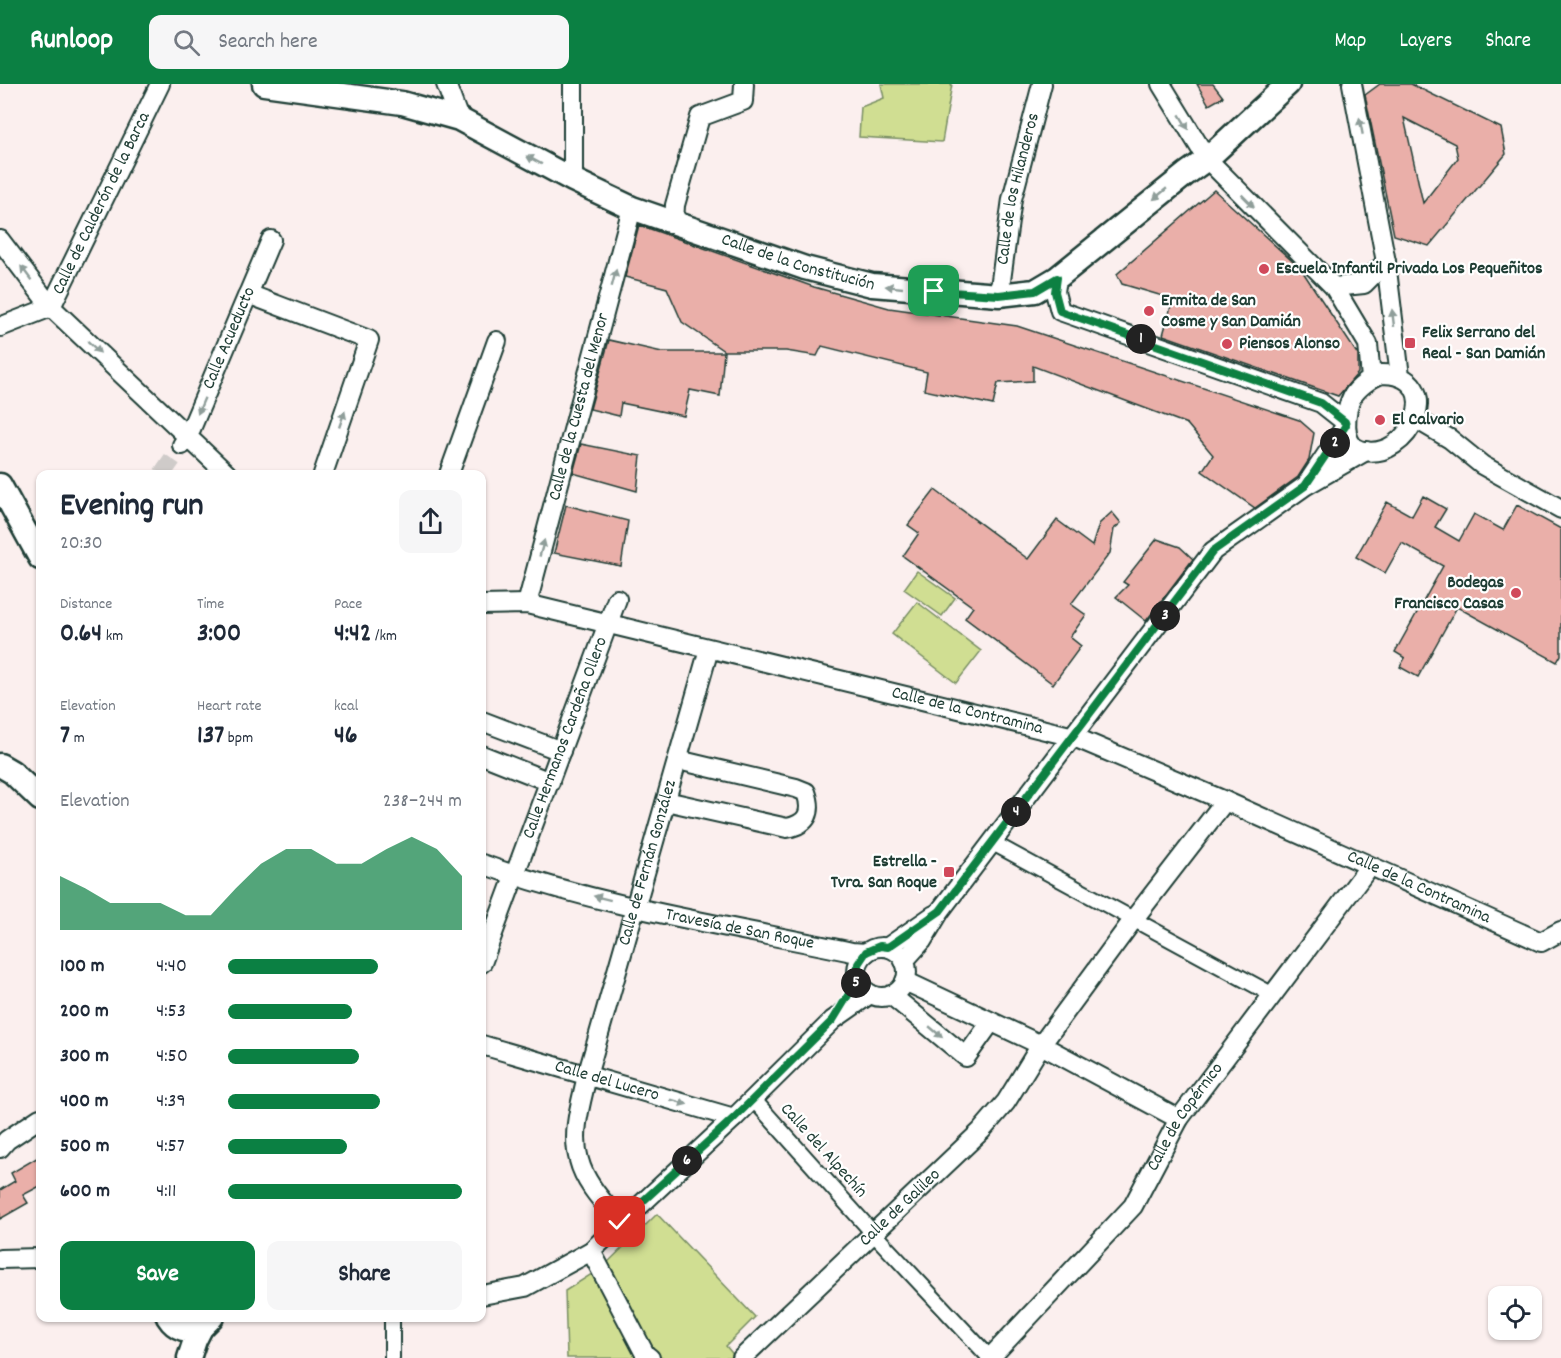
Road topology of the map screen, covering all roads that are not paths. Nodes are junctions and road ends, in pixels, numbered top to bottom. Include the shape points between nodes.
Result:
1 (160, 84) edge
2 (264, 84) edge
3 (446, 84) edge
4 (573, 84) edge
5 (744, 84) edge
6 (1042, 84) edge
7 (1161, 84) edge
8 (1288, 84) edge
9 (1353, 84) edge
10 (459, 119) junction
11 (1207, 159) junction
12 (573, 180) junction
13 (632, 208) junction
14 (674, 223) junction
15 (0, 240) edge
16 (271, 240) dead end
17 (1386, 262) junction
18 (1057, 278) junction
19 (1334, 287) junction
20 (248, 294) junction
21 (999, 295) junction
22 (51, 307) junction
23 (0, 327) edge
24 (497, 341) dead end
25 (1400, 376) junction
26 (1371, 379) junction
27 (1416, 419) junction
28 (1346, 424) junction
29 (185, 440) junction
30 (1366, 452) junction
31 (222, 470) edge
32 (324, 470) edge
33 (451, 470) edge
34 (0, 485) edge
35 (1305, 486) junction
36 (1561, 509) edge
37 (36, 551) edge
38 (617, 599) dead end
39 (527, 604) junction
40 (486, 605) edge
41 (608, 625) junction
42 (709, 650) junction
43 (486, 723) edge
44 (1074, 737) junction
45 (561, 751) junction
46 (486, 757) edge
47 (678, 759) junction
48 (0, 765) edge
49 (550, 782) junction
50 (36, 795) edge
51 (666, 801) junction
52 (1225, 801) junction
53 (993, 843) junction
54 (486, 865) edge
55 (1369, 867) junction
56 (515, 876) junction
57 (636, 907) junction
58 (940, 911) junction
59 (1133, 920) junction
60 (1561, 931) edge
61 (823, 946) junction
62 (888, 947) junction
63 (486, 952) edge
64 (866, 952) junction
65 (904, 961) junction
66 (857, 975) junction
67 (905, 981) junction
68 (870, 994) junction
69 (891, 995) junction
70 (1273, 995) junction
71 (833, 1020) junction
72 (992, 1022) junction
73 (1041, 1045) junction
74 (486, 1046) edge
75 (587, 1076) junction
76 (753, 1100) junction
77 (734, 1118) junction
78 (1179, 1119) junction
79 (36, 1120) edge
80 (2, 1140) edge
81 (620, 1222) junction
82 (873, 1233) junction
83 (591, 1251) junction
84 (36, 1258) edge
85 (0, 1259) edge
86 (486, 1294) edge
87 (173, 1322) edge
88 (392, 1322) edge
89 (207, 1323) edge
90 (646, 1357) edge
91 (181, 1358) edge
92 (189, 1358) edge
93 (392, 1358) edge
94 (741, 1358) edge
95 (990, 1358) edge

1 - 22 street, Calle de Calderón de la Barca
2 - 10 street, Calle de la Constitución via 402,102
3 - 10 street
4 - 12 street
5 - 14 street via 743,101 700,117 675,205
6 - 21 street, Calle de los Hilanderos via 1012,200
7 -> 11 street
8 - 11 street, Calle de la Constitución
17 -> 9 street
12 -> 10 street, Calle de la Constitución
11 -> 18 street, Calle de la Constitución
11 -> 19 street
12 - 13 street, Calle de la Constitución
13 - 14 street, Calle de la Constitución
39 -> 13 street, Calle de la Cuesta del Menor
21 -> 14 street, Calle de la Constitución via 872,285 805,268
22 -> 15 street
16 - 20 street, Calle Acueducto
17 - 19 street via 1364,284
25 -> 17 street
18 - 21 street, Calle de la Constitución via 1035,291
18 - 28 street via 1055,292 1060,311 1321,403
19 - 26 street via 1368,344
20 -> 29 street, Calle Acueducto
32 -> 20 street via 369,340
22 - 23 street, Calle de Calderón de la Barca
22 -> 29 street
24 - 33 street
25 - 26 street via 1381,374
25 - 27 street via 1410,382 1418,395
26 - 28 street via 1352,396
27 - 30 street via 1397,443 1377,452
27 - 36 street via 1450,439 1482,465
28 - 30 street via 1350,444
28 - 35 street
29 - 31 street
30 - 35 street
34 - 37 street
35 - 44 street via 1213,551
38 - 41 street, Calle Hermanos Cardeña Ollero
39 - 40 street, Calle de la Contramina
39 - 41 street, Calle de la Contramina
41 - 42 street, Calle de la Contramina
41 - 45 street, Calle Hermanos Cardeña Ollero
42 - 44 street, Calle de la Contramina
42 - 47 street, Calle de Fernán González
43 - 45 street
44 - 52 street, Calle de la Contramina
44 - 53 street
45 - 49 street, Calle Hermanos Cardeña Ollero
46 - 49 street
47 - 51 street, Calle de Fernán González
47 - 51 street via 796,788 806,792 809,811 806,820 787,828
48 - 50 street
49 - 56 street, Calle Hermanos Cardeña Ollero
51 - 57 street, Calle de Fernán González
52 - 55 street, Calle de la Contramina
52 - 59 street, Calle de Galileo
53 - 58 street
53 - 59 street
54 - 56 street, Travesía de San Roque
55 - 60 street, Calle de la Contramina via 1541,942
55 - 70 street, Calle de Copérnico
57 -> 56 street, Travesía de San Roque
56 - 63 street, Calle Hermanos Cardeña Ollero
57 - 61 street, Travesía de San Roque
57 - 75 street, Calle de Fernán González
58 - 62 street
58 - 65 street
59 - 70 street
59 - 73 street, Calle de Galileo
61 - 64 street, Travesía de San Roque
61 - 66 street, Travesía de San Roque via 849,960
62 - 64 street
62 - 65 street
64 - 66 street via 858,964
65 - 67 street
66 - 68 street
66 - 71 street
67 - 69 street
67 - 72 street
68 - 69 street
68 - 71 street
69 -> 72 street via 966,1057
70 - 78 street, Calle de Copérnico
71 - 76 street
72 - 73 street
73 - 78 street
73 - 82 street, Calle de Galileo via 1006,1102 981,1131
74 - 75 street, Calle del Lucero
75 -> 77 street, Calle del Lucero
75 - 81 street, Calle de Fernán González via 576,1125 578,1160 593,1189
76 - 77 street
76 - 82 street, Calle del Alpechín
77 - 81 street
78 - 95 street, Calle de Copérnico via 1133,1206
79 - 80 street
81 - 83 street
82 - 94 street, Calle de Galileo
82 - 95 street, Calle del Alpechín
83 - 86 street via 525,1287
83 - 90 street
84 - 85 street
87 - 89 street via 193,1330
87 - 91 street
88 - 93 street
89 - 92 street

